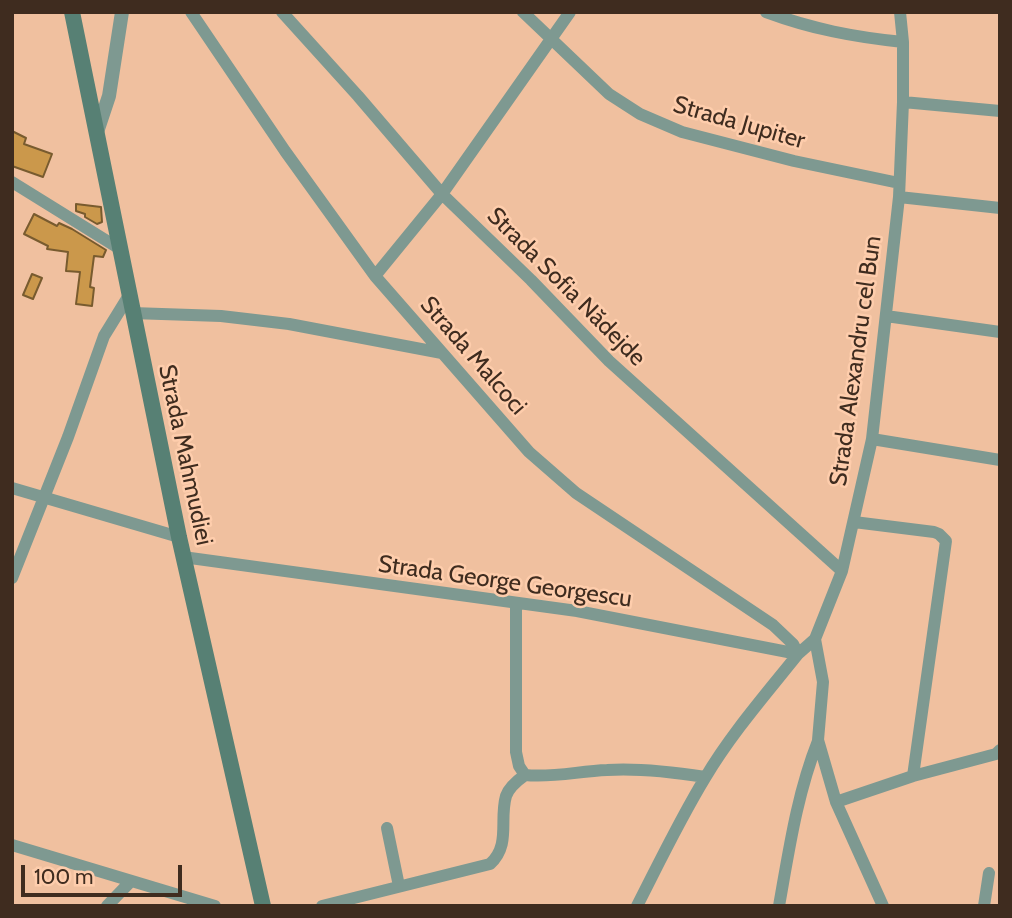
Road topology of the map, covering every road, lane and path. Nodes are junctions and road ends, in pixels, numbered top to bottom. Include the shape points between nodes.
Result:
1 (72, 12) edge
2 (122, 12) edge
3 (191, 12) edge
4 (282, 12) edge
5 (523, 12) edge
6 (570, 12) edge
7 (766, 12) edge
8 (900, 12) edge
9 (550, 40) junction
10 (903, 42) junction
11 (903, 102) junction
12 (1000, 111) edge
13 (97, 132) junction
14 (12, 182) edge
15 (899, 183) junction
16 (442, 194) junction
17 (898, 197) junction
18 (1000, 208) edge
19 (120, 249) junction
20 (375, 276) junction
21 (128, 297) junction
22 (132, 313) junction
23 (886, 316) junction
24 (1000, 332) edge
25 (442, 354) junction
26 (872, 439) junction
27 (1000, 460) edge
28 (12, 488) edge
29 (45, 498) junction
30 (854, 522) junction
31 (179, 537) junction
32 (183, 557) junction
33 (842, 571) junction
34 (12, 579) edge
35 (516, 603) junction
36 (815, 639) junction
37 (798, 654) junction
38 (818, 740) junction
39 (1000, 750) edge
40 (525, 775) junction
41 (913, 776) junction
42 (705, 777) junction
43 (836, 802) junction
44 (387, 828) dead end
45 (12, 845) edge
46 (989, 873) dead end
47 (131, 881) junction
48 (399, 886) junction
49 (107, 906) edge
50 (215, 906) edge
51 (263, 906) edge
52 (322, 906) edge
53 (638, 906) edge
54 (779, 906) edge
55 (883, 906) edge
56 (984, 906) edge

1 - 13 main road, Strada Mahmudiei
2 - 13 street via 109,96
3 - 20 street, Strada Malcoci
4 - 16 street, Strada Sofia Nădejde
5 - 9 street, Strada Jupiter
6 - 9 street
7 - 10 street via 803,26
8 - 10 street, Strada Alexandru cel Bun
9 - 15 street, Strada Jupiter via 608,94 682,132
9 - 16 street
10 - 11 street, Strada Alexandru cel Bun
11 - 12 street
11 - 15 street, Strada Alexandru cel Bun
13 - 19 main road, Strada Mahmudiei
14 - 19 street
15 - 17 street, Strada Alexandru cel Bun
16 - 20 street
16 - 33 street, Strada Sofia Nădejde via 609,361
17 - 18 street
17 - 23 street, Strada Alexandru cel Bun
19 - 21 main road, Strada Mahmudiei
20 - 25 street, Strada Malcoci
21 - 22 main road, Strada Mahmudiei
21 - 29 street via 104,336
22 - 25 street via 289,324
22 - 31 main road, Strada Mahmudiei
23 - 24 street
23 - 26 street, Strada Alexandru cel Bun
25 - 37 street, Strada Malcoci via 558,478 773,625
26 - 27 street
26 - 30 street, Strada Alexandru cel Bun
28 - 29 street
29 - 31 street
29 - 34 street
30 - 33 street, Strada Alexandru cel Bun
30 - 41 street via 934,532 946,541
31 - 32 main road, Strada Mahmudiei
32 - 35 street, Strada George Georgescu
32 - 51 main road, Strada Mahmudiei
33 - 36 street, Strada Alexandru cel Bun
35 - 37 street, Strada George Georgescu
35 - 40 street via 516,752
36 - 37 street
36 - 38 street via 823,682
37 - 42 street
38 - 43 street
38 - 54 street via 792,829
39 - 41 street
40 - 42 street via 607,770
40 - 48 street via 506,795 498,857 490,864
41 - 43 street
42 - 53 street
43 - 55 street
44 - 48 street
45 - 47 street
46 - 56 street
47 - 49 street
47 - 50 street
48 - 52 street

